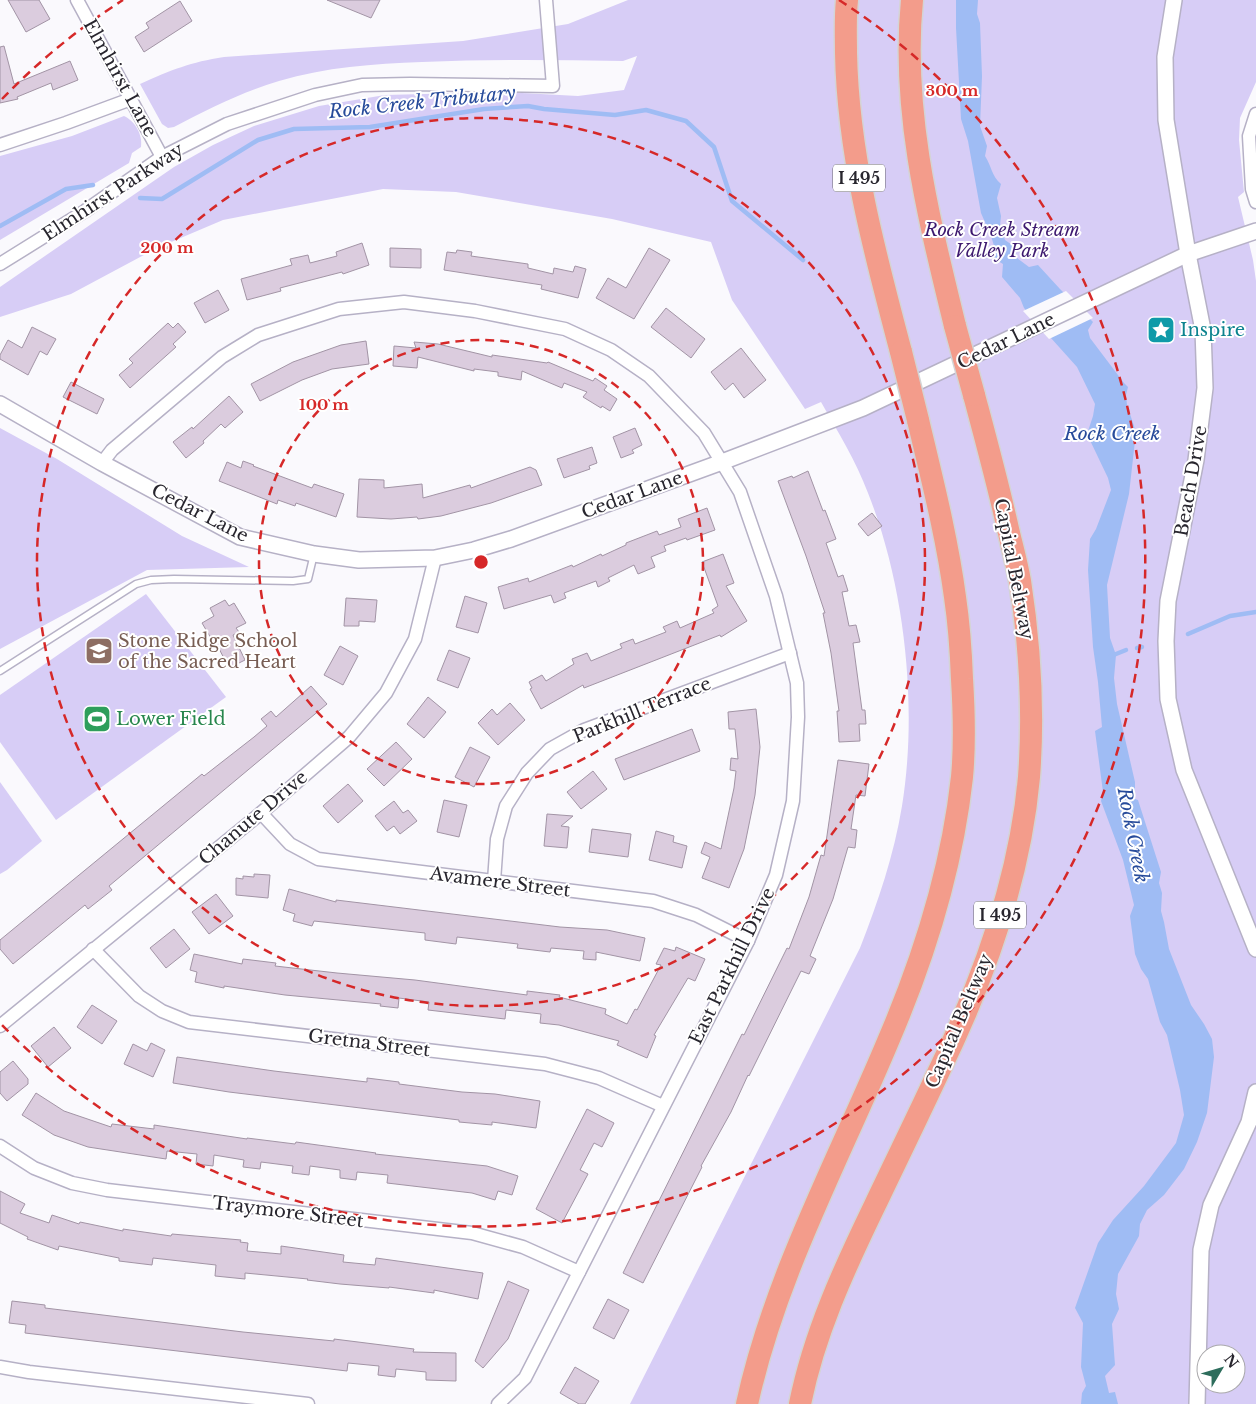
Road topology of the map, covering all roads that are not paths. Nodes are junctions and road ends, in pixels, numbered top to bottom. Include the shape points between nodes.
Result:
1 (77, 0) edge
2 (546, 0) edge
3 (847, 0) edge
4 (912, 0) edge
5 (1174, 0) edge
6 (131, 99) junction
7 (1256, 114) edge
8 (0, 145) edge
9 (162, 157) junction
10 (1256, 202) edge
11 (1256, 231) edge
12 (1188, 254) junction
13 (0, 264) edge
14 (0, 404) edge
15 (722, 462) junction
16 (102, 463) junction
17 (314, 554) junction
18 (435, 558) junction
19 (790, 653) junction
20 (0, 671) edge
21 (261, 813) junction
22 (494, 881) junction
23 (748, 941) junction
24 (1256, 948) edge
25 (94, 949) junction
26 (0, 1026) edge
27 (1256, 1092) edge
28 (663, 1106) junction
29 (0, 1146) edge
30 (580, 1272) junction
31 (0, 1367) edge
32 (308, 1404) edge
33 (498, 1404) edge
34 (747, 1404) edge
35 (800, 1404) edge
36 (1197, 1404) edge

1 - 6 street, Elmhirst Lane
2 - 9 street, Elmhirst Parkway via 553,86 362,85 315,95 228,124
3 - 34 highway, I 495, bridge via 847,89 858,176 946,540 956,598 964,709 962,775 953,840 919,963 890,1038 802,1237 753,1375
4 - 35 highway, Capital Beltway / I 495, bridge via 910,82 917,152 931,227 1020,578 1029,649 1032,710 1029,779 1018,848 999,920 975,990 849,1259 822,1324
5 - 12 street, Beach Drive via 1165,57 1164,100
6 - 8 street
6 - 9 street, Elmhirst Lane
7 - 10 street via 1249,136 1252,190
9 - 13 street, Elmhirst Parkway via 85,211
11 - 12 street, Cedar Lane
12 - 15 street, Cedar Lane via 863,408
12 - 24 street, Beach Drive via 1204,330 1205,388 1196,460 1168,602 1168,699 1184,770
14 - 16 street, Cedar Lane
15 - 16 street, East Parkhill Drive via 704,433 649,376 611,350 565,329 474,311 404,302 339,308 258,335 222,357 112,450
15 - 18 street, Cedar Lane via 511,539
15 - 19 street, East Parkhill Drive via 740,492 776,596
16 - 17 street, Cedar Lane via 240,537
17 - 18 street, Cedar Lane via 358,560
17 - 20 lane via 308,579 174,579 136,584
18 - 21 street, Chanute Drive via 414,639 386,693 349,737
19 - 22 street, Parkhill Terrace via 584,730 550,750 526,773 506,806 497,839
19 - 23 street, East Parkhill Drive via 798,718 793,801 776,875
21 - 22 street, Avamere Street via 290,844 318,860
21 - 25 street, Chanute Drive
22 - 23 street, Avamere Street via 653,901 696,915
23 - 28 street, East Parkhill Drive
25 - 26 street, Chanute Drive
25 - 28 street, Gretna Street via 138,996 189,1022 545,1064 599,1078
27 - 36 street via 1249,1122 1211,1205 1201,1250
28 - 30 street, East Parkhill Drive
29 - 30 street, Traymore Street via 34,1168 107,1190 472,1233 523,1247
30 - 33 street, East Parkhill Drive via 525,1378
31 - 32 street

